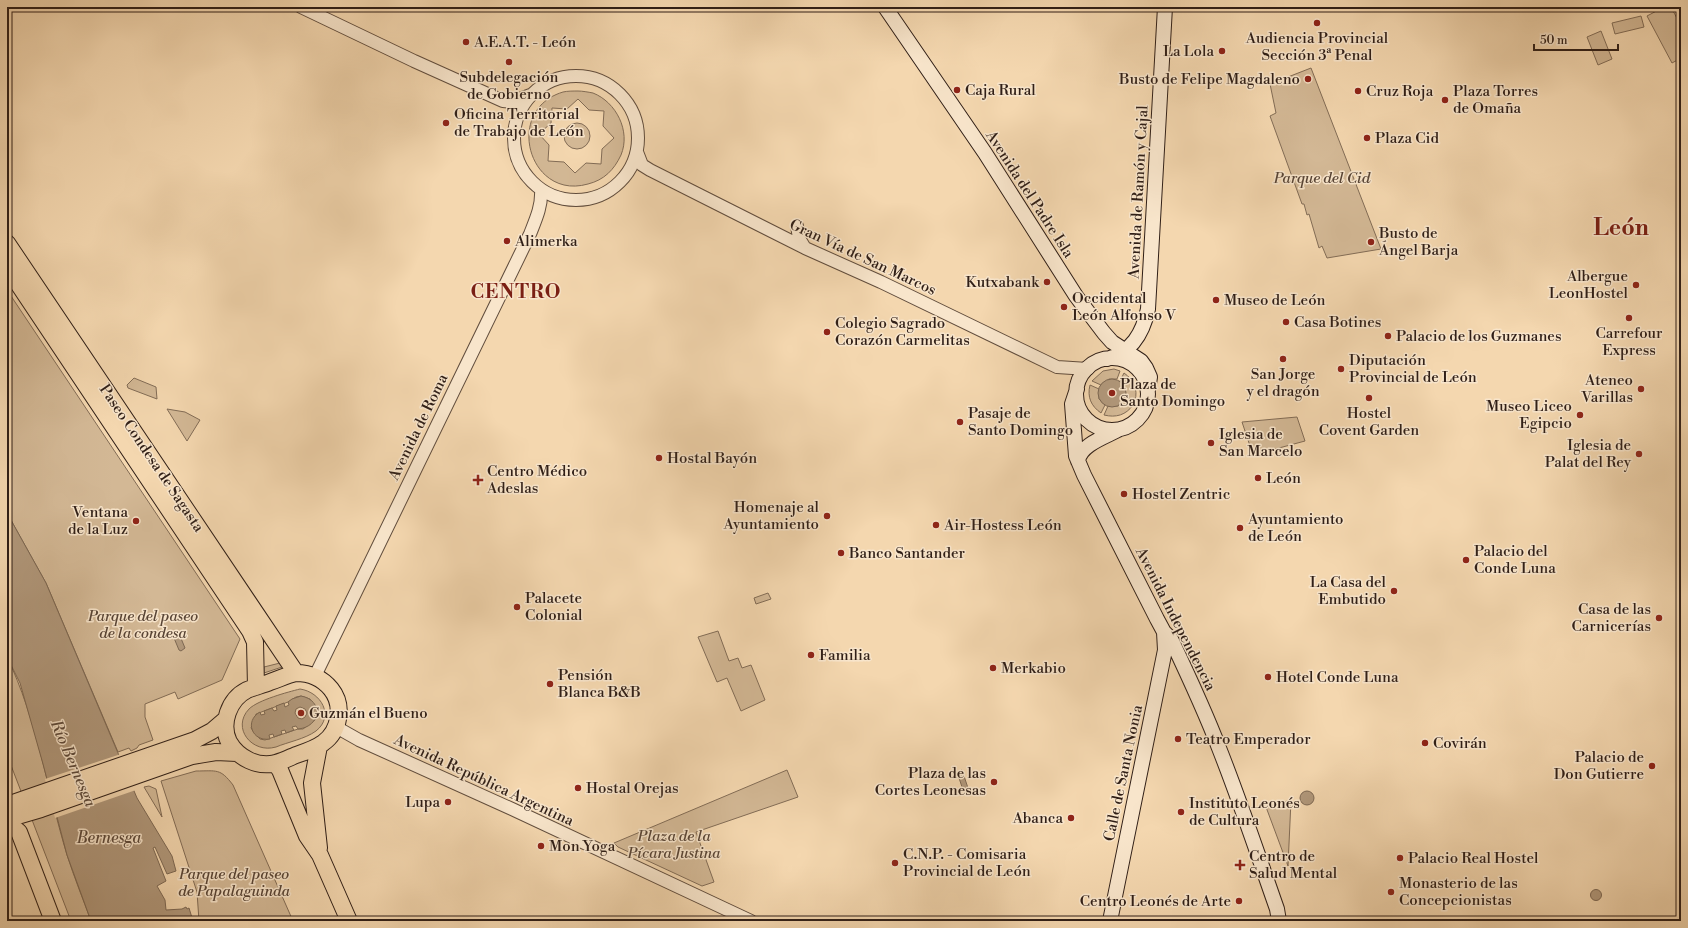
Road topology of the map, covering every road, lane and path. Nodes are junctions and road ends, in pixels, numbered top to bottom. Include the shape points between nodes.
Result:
1 (301, 7) edge
2 (886, 7) edge
3 (1165, 7) edge
4 (530, 95) junction
5 (503, 101) junction
6 (515, 123) junction
7 (637, 152) junction
8 (541, 190) junction
9 (797, 226) dead end
10 (7, 243) edge
11 (805, 248) junction
12 (7, 267) edge
13 (1144, 327) junction
14 (1104, 333) junction
15 (1126, 351) junction
16 (1107, 359) junction
17 (1088, 368) junction
18 (1077, 389) junction
19 (1148, 390) junction
20 (1118, 430) junction
21 (1080, 456) junction
22 (1164, 632) junction
23 (296, 674) junction
24 (315, 676) junction
25 (256, 687) junction
26 (226, 719) junction
27 (336, 727) junction
28 (319, 746) junction
29 (237, 753) junction
30 (275, 763) junction
31 (138, 767) junction
32 (7, 805) edge
33 (35, 805) junction
34 (7, 819) edge
35 (13, 829) edge
36 (320, 855) junction
37 (53, 921) edge
38 (349, 921) edge
39 (751, 921) edge
40 (1110, 921) edge
41 (1279, 921) edge

1 - 5 street
2 - 14 main road, Avenida del Padre Isla via 985,153 1076,296
3 - 13 main road, Avenida de Ramón y Cajal via 1150,289
4 - 5 street via 516,101
4 - 6 street
4 - 7 street via 557,78 571,75 598,79 612,86 631,108 639,138
5 - 6 street via 513,115
6 - 8 street via 514,144 520,167
7 - 8 street via 624,177 613,188 597,197 568,200
7 - 11 street, Gran Vía de San Marcos via 642,165 650,170
8 - 24 street, Avenida de Roma via 540,209 530,234
9 - 11 street via 799,238
10 - 23 main road, Paseo Condesa de Sagasta
11 - 17 street, Gran Vía de San Marcos via 1057,367
12 - 25 main road, Paseo Condesa de Sagasta via 250,630 255,642
13 - 14 main road via 1136,335 1126,339 1113,339
13 - 15 main road, Avenida de Ramón y Cajal
14 - 15 main road, Avenida del Padre Isla
15 - 16 main road, Avenida de Ramón y Cajal
15 - 19 main road, Avenida del Padre Isla via 1141,361 1146,368 1150,377
16 - 17 main road
16 - 19 main road via 1131,364 1142,375
17 - 18 main road
18 - 20 main road via 1079,407 1089,421 1103,429
18 - 21 main road, Avenida Independencia via 1072,404 1075,452
19 - 20 main road via 1147,404 1139,419
20 - 21 main road
21 - 22 main road, Avenida Independencia via 1105,518
22 - 40 main road, Calle de Santa Nonia via 1165,650
22 - 41 main road, Avenida Independencia via 1171,639 1220,749 1277,909
23 - 24 main road
23 - 25 main road
24 - 27 main road via 326,683 336,699
25 - 26 main road via 247,690 233,702
26 - 29 main road via 229,741
26 - 31 main road via 212,731
27 - 28 main road
27 - 39 street, Avenida República Argentina via 359,740
28 - 30 main road
28 - 36 main road via 312,782
29 - 30 main road via 253,762
29 - 31 main road via 216,752
30 - 36 main road via 308,836
31 - 33 main road
32 - 33 main road
33 - 34 main road
33 - 35 main road
35 - 37 main road
36 - 38 main road

